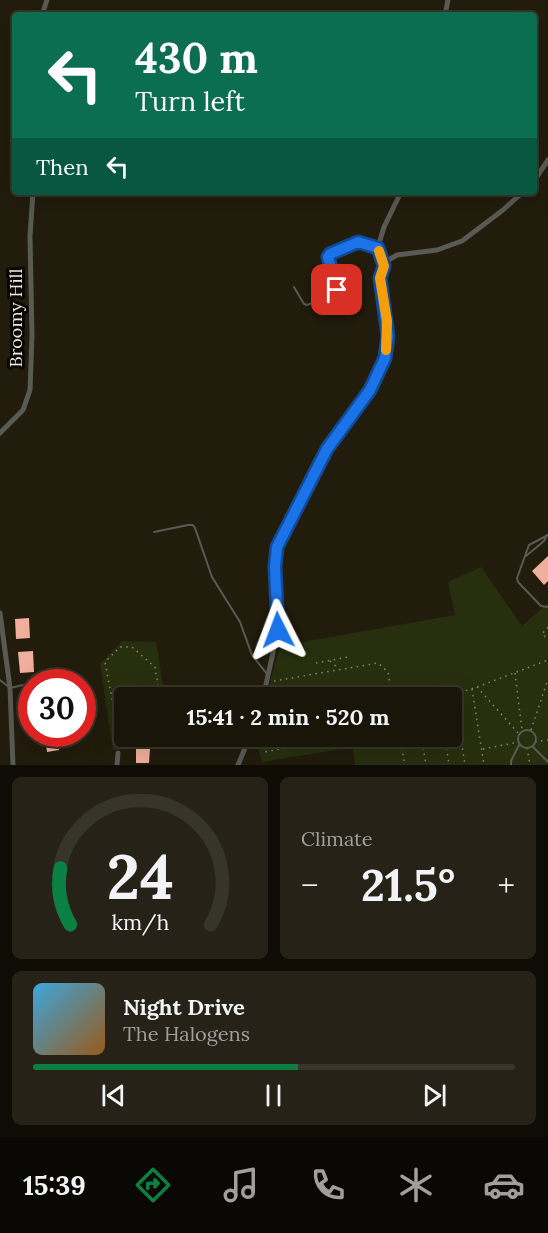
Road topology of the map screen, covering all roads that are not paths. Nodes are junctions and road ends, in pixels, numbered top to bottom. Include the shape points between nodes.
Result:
1 (548, 160) edge
2 (537, 176) edge
3 (33, 195) edge
4 (400, 195) edge
5 (520, 195) edge
6 (378, 248) junction
7 (384, 266) junction
8 (294, 287) dead end
9 (0, 433) edge
10 (154, 532) dead end
11 (548, 535) edge
12 (524, 558) junction
13 (548, 607) edge
14 (0, 613) edge
15 (268, 679) junction
16 (0, 680) edge
17 (18, 686) edge
18 (265, 687) edge
19 (10, 688) junction
20 (519, 744) junction
21 (246, 747) edge
22 (532, 747) junction
23 (119, 750) road end
24 (548, 762) edge
25 (12, 765) edge
26 (117, 765) edge
27 (238, 765) edge
28 (511, 765) edge

1 - 2 street
3 - 9 street, Broomy Hill via 30,390 24,410
4 - 6 street
5 - 7 street via 462,241 437,250 397,255
6 - 7 street
6 - 8 lane via 358,242 330,254 336,294 307,305
7 - 15 street via 380,278 388,336 383,364 370,390 327,449 277,547 278,630
10 - 15 lane via 193,525 212,577
11 - 12 lane
11 - 12 lane via 532,542
12 - 13 lane via 518,582 541,606
14 - 19 street
15 - 18 street
16 - 19 lane
17 - 19 lane
19 - 25 street
20 - 22 lane
20 - 22 lane via 522,730 531,730 535,742
20 - 28 lane
21 - 27 street
22 - 24 lane
23 - 26 street

